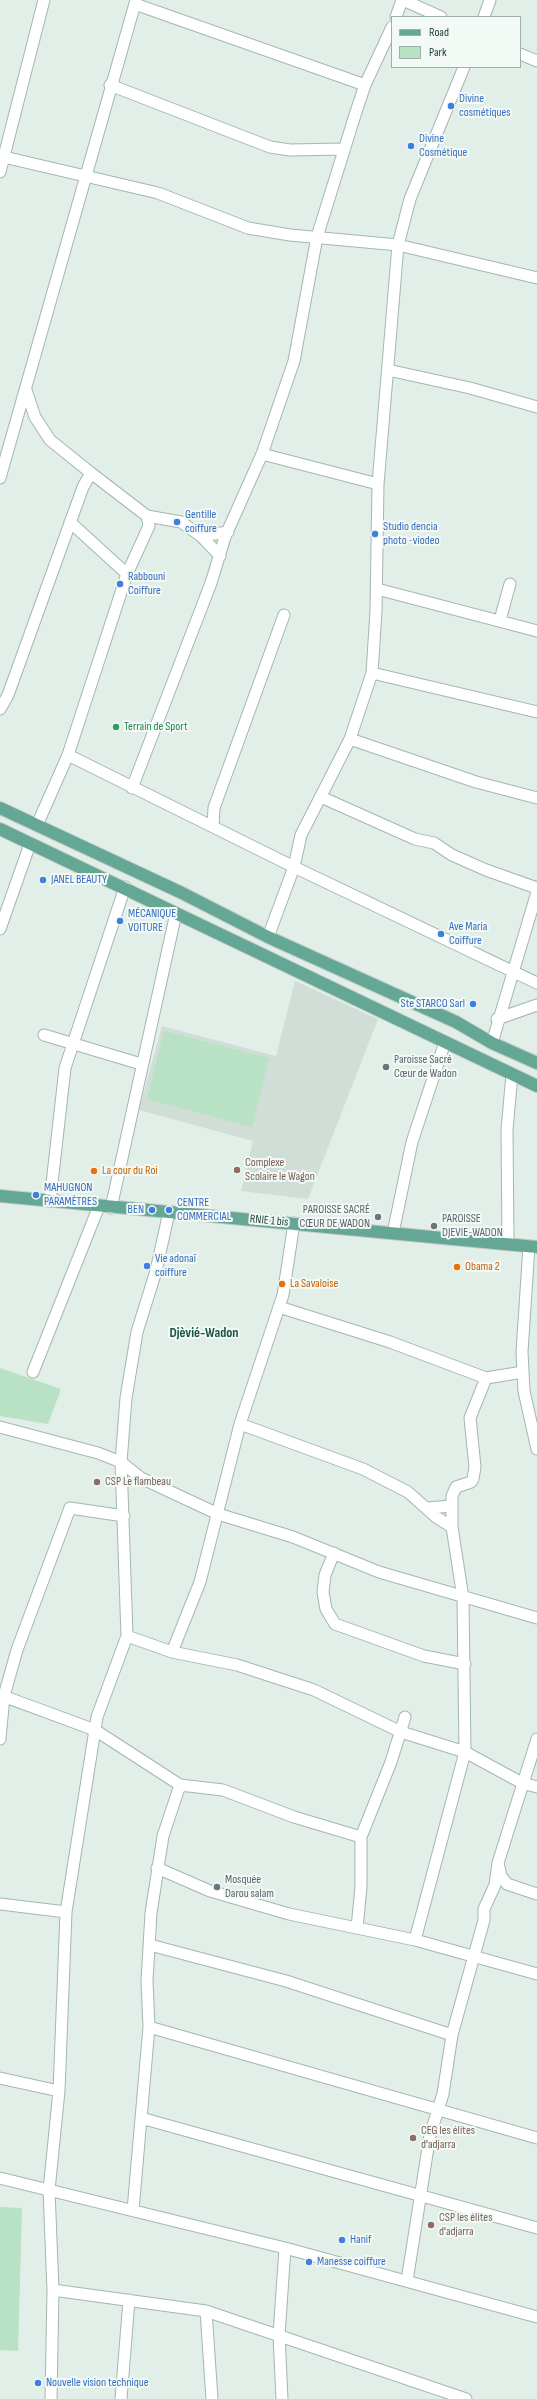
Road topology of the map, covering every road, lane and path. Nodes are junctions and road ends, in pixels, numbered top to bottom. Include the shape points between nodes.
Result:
1 (44, 0) edge
2 (403, 0) edge
3 (490, 0) edge
4 (135, 2) edge
5 (396, 16) edge
6 (439, 16) edge
7 (484, 16) edge
8 (391, 29) edge
9 (521, 54) edge
10 (537, 62) edge
11 (464, 68) edge
12 (110, 85) junction
13 (365, 85) junction
14 (344, 149) junction
15 (3, 156) edge
16 (0, 172) edge
17 (85, 177) junction
18 (317, 237) junction
19 (398, 245) junction
20 (537, 278) edge
21 (388, 370) junction
22 (26, 390) junction
23 (537, 407) edge
24 (262, 454) junction
25 (3, 455) edge
26 (91, 473) junction
27 (0, 478) edge
28 (378, 484) junction
29 (146, 516) junction
30 (70, 522) junction
31 (228, 532) junction
32 (201, 536) junction
33 (220, 556) junction
34 (127, 574) junction
35 (510, 584) dead end
36 (376, 589) junction
37 (284, 615) dead end
38 (500, 620) junction
39 (537, 631) edge
40 (372, 673) junction
41 (4, 694) edge
42 (0, 709) edge
43 (537, 712) edge
44 (350, 739) junction
45 (68, 755) junction
46 (132, 788) junction
47 (321, 797) junction
48 (537, 798) edge
49 (0, 808) edge
50 (214, 808) junction
51 (198, 820) junction
52 (37, 825) junction
53 (213, 826) junction
54 (0, 829) edge
55 (30, 844) junction
56 (294, 867) junction
57 (125, 887) junction
58 (537, 888) edge
59 (537, 892) edge
60 (176, 913) junction
61 (0, 929) edge
62 (268, 937) junction
63 (512, 972) junction
64 (537, 983) edge
65 (537, 1005) edge
66 (497, 1019) junction
67 (44, 1036) dead end
68 (445, 1042) junction
69 (492, 1043) junction
70 (72, 1044) junction
71 (537, 1063) edge
72 (141, 1064) junction
73 (512, 1074) junction
74 (537, 1086) edge
75 (0, 1196) edge
76 (50, 1201) junction
77 (105, 1207) junction
78 (169, 1212) junction
79 (294, 1223) junction
80 (393, 1233) junction
81 (508, 1243) junction
82 (533, 1246) edge
83 (279, 1307) junction
84 (33, 1372) dead end
85 (523, 1372) junction
86 (486, 1378) junction
87 (240, 1424) junction
88 (0, 1427) edge
89 (537, 1449) edge
90 (121, 1462) junction
91 (452, 1506) junction
92 (427, 1508) junction
93 (218, 1514) junction
94 (124, 1516) junction
95 (452, 1527) junction
96 (334, 1554) junction
97 (463, 1598) junction
98 (537, 1618) edge
99 (127, 1636) junction
100 (172, 1652) junction
101 (465, 1664) junction
102 (2, 1696) edge
103 (405, 1717) dead end
104 (95, 1730) junction
105 (401, 1732) junction
106 (0, 1739) edge
107 (537, 1739) edge
108 (465, 1752) junction
109 (522, 1783) junction
110 (180, 1785) junction
111 (537, 1787) edge
112 (361, 1838) junction
113 (498, 1863) junction
114 (157, 1868) junction
115 (537, 1894) edge
116 (0, 1904) edge
117 (66, 1912) junction
118 (357, 1928) junction
119 (415, 1940) junction
120 (150, 1945) junction
121 (472, 1956) junction
122 (537, 1974) edge
123 (149, 2027) junction
124 (452, 2035) junction
125 (0, 2078) edge
126 (59, 2091) junction
127 (437, 2110) junction
128 (141, 2118) junction
129 (537, 2138) edge
130 (0, 2178) edge
131 (49, 2190) junction
132 (422, 2196) junction
133 (133, 2210) junction
134 (537, 2228) edge
135 (286, 2248) junction
136 (407, 2281) junction
137 (53, 2290) junction
138 (129, 2300) junction
139 (206, 2311) junction
140 (537, 2317) edge
141 (279, 2335) junction
142 (52, 2399) edge
143 (121, 2399) edge
144 (212, 2399) edge
145 (282, 2399) edge
146 (466, 2399) edge

1 - 15 street
2 - 5 street
2 - 6 street
3 - 7 street
4 - 12 street
4 - 13 street
8 - 13 street
9 - 10 street
11 - 19 street via 410,199
12 - 14 street via 270,147 290,150
12 - 17 street
13 - 14 street
14 - 18 street
15 - 16 street
15 - 17 street
17 - 18 street via 158,193 248,228
17 - 22 street
18 - 19 street
18 - 24 street via 294,360
19 - 20 street
19 - 21 street
21 - 23 street via 470,388
21 - 28 street
22 - 25 street
22 - 26 street via 35,417 50,440
24 - 28 street
24 - 31 street
25 - 27 street
26 - 29 street
26 - 30 street via 83,486
28 - 36 street
29 - 32 street via 181,522
29 - 34 street via 149,526
30 - 34 street
30 - 41 street
31 - 32 street
31 - 33 street
32 - 33 street
33 - 46 street
34 - 45 street
35 - 38 street
36 - 38 street
36 - 40 street
37 - 50 street
38 - 39 street
40 - 43 street
40 - 44 street
41 - 42 street
44 - 47 street
44 - 48 street via 476,782
45 - 46 street
45 - 52 street
46 - 51 street
47 - 56 street via 301,835
47 - 58 street via 415,839 434,843 452,855
49 - 52 main road
50 - 51 street
50 - 53 street
51 - 53 street
52 - 62 main road via 182,892
53 - 56 street
54 - 55 main road
55 - 57 main road
55 - 61 street
56 - 62 street
56 - 63 street via 389,910
57 - 60 main road
57 - 70 street
59 - 63 street
60 - 68 main road
60 - 72 street
62 - 69 main road via 456,1022
63 - 64 street
63 - 66 street
65 - 66 street
66 - 69 street
67 - 70 street
68 - 73 main road
68 - 80 street via 412,1142
69 - 71 main road
70 - 72 street
70 - 76 street via 65,1068
72 - 77 street
73 - 74 main road
73 - 81 street via 507,1130
75 - 76 main road, RNIE 1 bis
76 - 77 main road, RNIE 1 bis
77 - 78 main road, RNIE 1 bis
77 - 84 street
78 - 79 main road, RNIE 1 bis
78 - 90 street via 156,1271 137,1332 126,1398
79 - 80 main road, RNIE 1 bis
79 - 83 street
80 - 81 main road, RNIE 1 bis
81 - 82 main road, RNIE 1 bis
82 - 85 street via 523,1345
83 - 86 street via 390,1342
83 - 87 street
85 - 86 street
85 - 89 street via 524,1391
86 - 91 street via 470,1418 475,1467 473,1479 472,1482 456,1487 452,1492
87 - 92 street via 363,1469 408,1492
87 - 93 street
88 - 90 street via 82,1448
90 - 93 street via 141,1478
90 - 94 street
91 - 92 street
91 - 95 street
92 - 95 street
93 - 96 street via 293,1537
93 - 100 street via 200,1582
94 - 99 street
94 - 102 street via 70,1508
95 - 97 street
96 - 97 street via 379,1572
96 - 101 street via 325,1575 323,1592 326,1609 335,1624 424,1656
97 - 98 street
97 - 101 street
99 - 100 street
99 - 104 street via 102,1701
100 - 105 street via 237,1665 314,1690
101 - 108 street
102 - 104 street
102 - 106 street
103 - 105 street
104 - 110 street
104 - 117 street
105 - 108 street
105 - 112 street
107 - 109 street
108 - 109 street
108 - 119 street
109 - 111 street
109 - 113 street
110 - 112 street via 223,1790 294,1817
110 - 114 street via 163,1836
112 - 118 street via 361,1887
113 - 115 street via 501,1876 507,1884
113 - 121 street via 495,1885 484,1909 484,1920
114 - 118 street via 210,1891 289,1914
114 - 120 street
116 - 117 street
117 - 126 street
118 - 119 street
119 - 121 street
120 - 123 street via 147,1981
120 - 124 street via 286,1981
121 - 122 street
121 - 124 street
123 - 127 street
123 - 128 street
124 - 127 street via 443,2094
125 - 126 street
126 - 131 street
127 - 129 street
127 - 132 street via 430,2136
128 - 132 street
128 - 133 street
130 - 131 street
131 - 133 street
131 - 137 street
132 - 134 street
132 - 136 street
133 - 135 street
135 - 136 street
135 - 141 street
136 - 140 street
137 - 138 street
137 - 142 street
138 - 139 street
138 - 143 street
139 - 141 street
139 - 144 street
141 - 145 street
141 - 146 street

